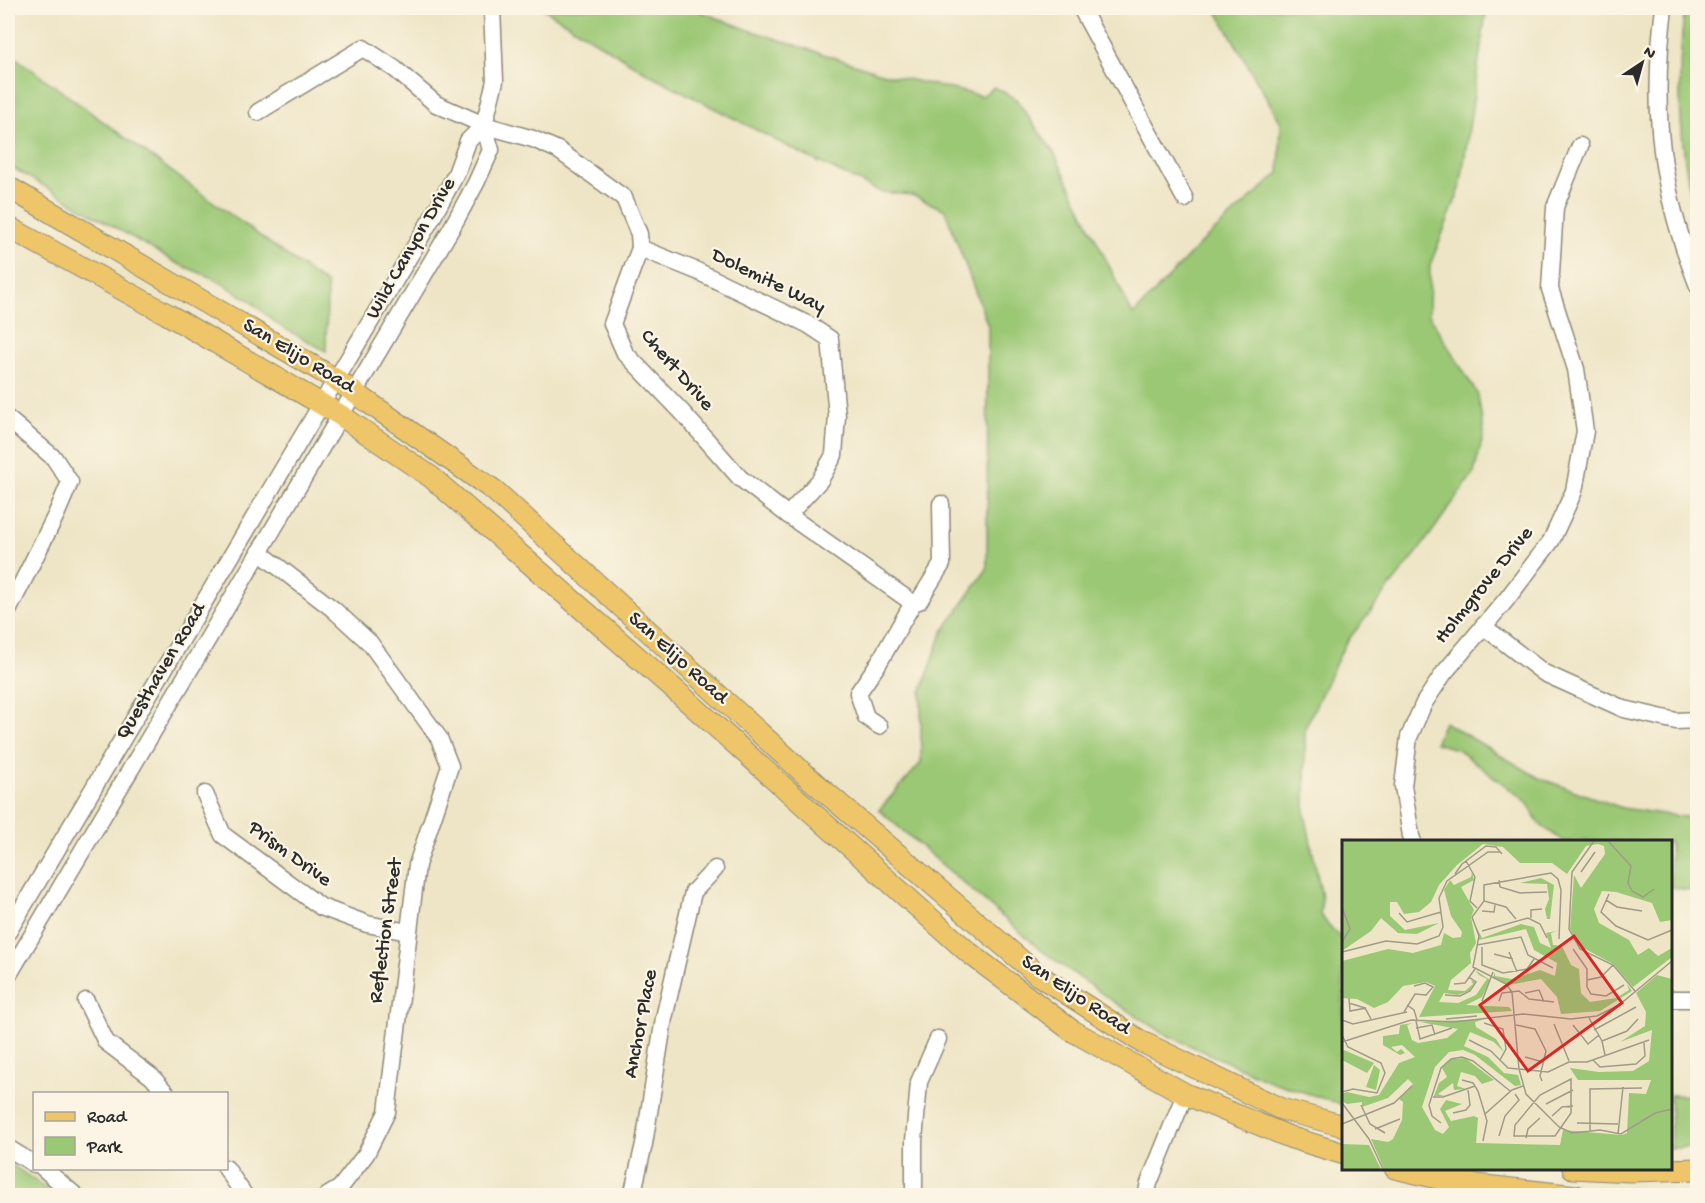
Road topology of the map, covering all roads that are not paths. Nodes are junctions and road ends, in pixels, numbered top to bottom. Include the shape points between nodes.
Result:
1 (492, 8) edge
2 (1081, 8) edge
3 (1664, 8) edge
4 (258, 112) dead end
5 (484, 125) junction
6 (1580, 146) dead end
7 (8, 187) edge
8 (1185, 199) dead end
9 (8, 227) edge
10 (640, 248) junction
11 (1698, 286) edge
12 (336, 378) junction
13 (354, 390) junction
14 (320, 405) junction
15 (340, 416) junction
16 (8, 419) edge
17 (940, 504) dead end
18 (788, 515) junction
19 (259, 552) junction
20 (913, 603) junction
21 (8, 611) edge
22 (1484, 626) junction
23 (1698, 720) edge
24 (879, 726) dead end
25 (205, 794) dead end
26 (1412, 840) edge
27 (715, 869) dead end
28 (8, 932) edge
29 (408, 932) junction
30 (8, 976) edge
31 (1672, 999) edge
32 (1698, 999) edge
33 (86, 1001) dead end
34 (938, 1039) dead end
35 (165, 1092) edge
36 (1185, 1094) junction
37 (1342, 1125) edge
38 (8, 1148) edge
39 (1342, 1153) edge
40 (33, 1163) edge
41 (1698, 1169) edge
42 (45, 1170) edge
43 (227, 1170) edge
44 (1404, 1170) edge
45 (1612, 1170) edge
46 (1664, 1170) edge
47 (1672, 1170) edge
48 (76, 1196) edge
49 (244, 1196) edge
50 (327, 1196) edge
51 (632, 1196) edge
52 (914, 1196) edge
53 (1146, 1196) edge
54 (1576, 1196) edge

1 - 5 street, Wild Canyon Drive via 495,81
2 - 8 street
3 - 11 street via 1658,100 1662,162 1670,204
4 - 5 street via 363,48 396,69 436,104
5 - 10 street via 558,150 624,198 639,234
5 - 12 street, Wild Canyon Drive via 468,141 456,174 432,218
5 - 13 street, Wild Canyon Drive via 491,150 476,183
6 - 22 street, Holmgrove Drive via 1555,207 1550,289 1576,369 1585,430 1574,491 1551,541
7 - 12 main road, San Elijo Road
9 - 14 main road, San Elijo Road via 167,314
10 - 18 street, Chert Drive via 612,324 625,353 740,478
10 - 18 street, Dolemite Way via 809,325 830,339 837,416 834,455 819,480
12 - 13 main road, San Elijo Road
12 - 14 street, Questhaven Road
13 - 15 street, Questhaven Road
13 - 37 main road, San Elijo Road via 495,491 809,778 1038,975 1142,1042 1281,1109
14 - 15 main road, San Elijo Road
14 - 28 street, Questhaven Road
15 - 19 street, Questhaven Road
15 - 36 main road, San Elijo Road via 454,496 968,952 1071,1030
16 - 21 street via 54,459 70,482
17 - 20 street via 942,564 920,601
18 - 20 street, Chert Drive
19 - 29 street, Reflection Street via 370,643 439,738 450,766 417,865
19 - 30 street, Questhaven Road
20 - 24 street via 858,693 866,717
22 - 23 street via 1544,673 1624,709 1676,721
22 - 26 street, Holmgrove Drive via 1444,673 1409,737 1403,786
25 - 29 street, Prism Drive via 223,836 321,907 367,924
27 - 51 street, Anchor Place via 693,892 664,1018
29 - 50 street, Reflection Street via 387,1112 366,1154 340,1188
31 - 32 street
33 - 35 street via 106,1042
34 - 52 street via 919,1082
36 - 39 main road, San Elijo Road via 1292,1138
36 - 53 street
38 - 40 street
41 - 47 main road
42 - 48 street
43 - 49 street
44 - 54 main road via 1459,1183
45 - 46 main road

